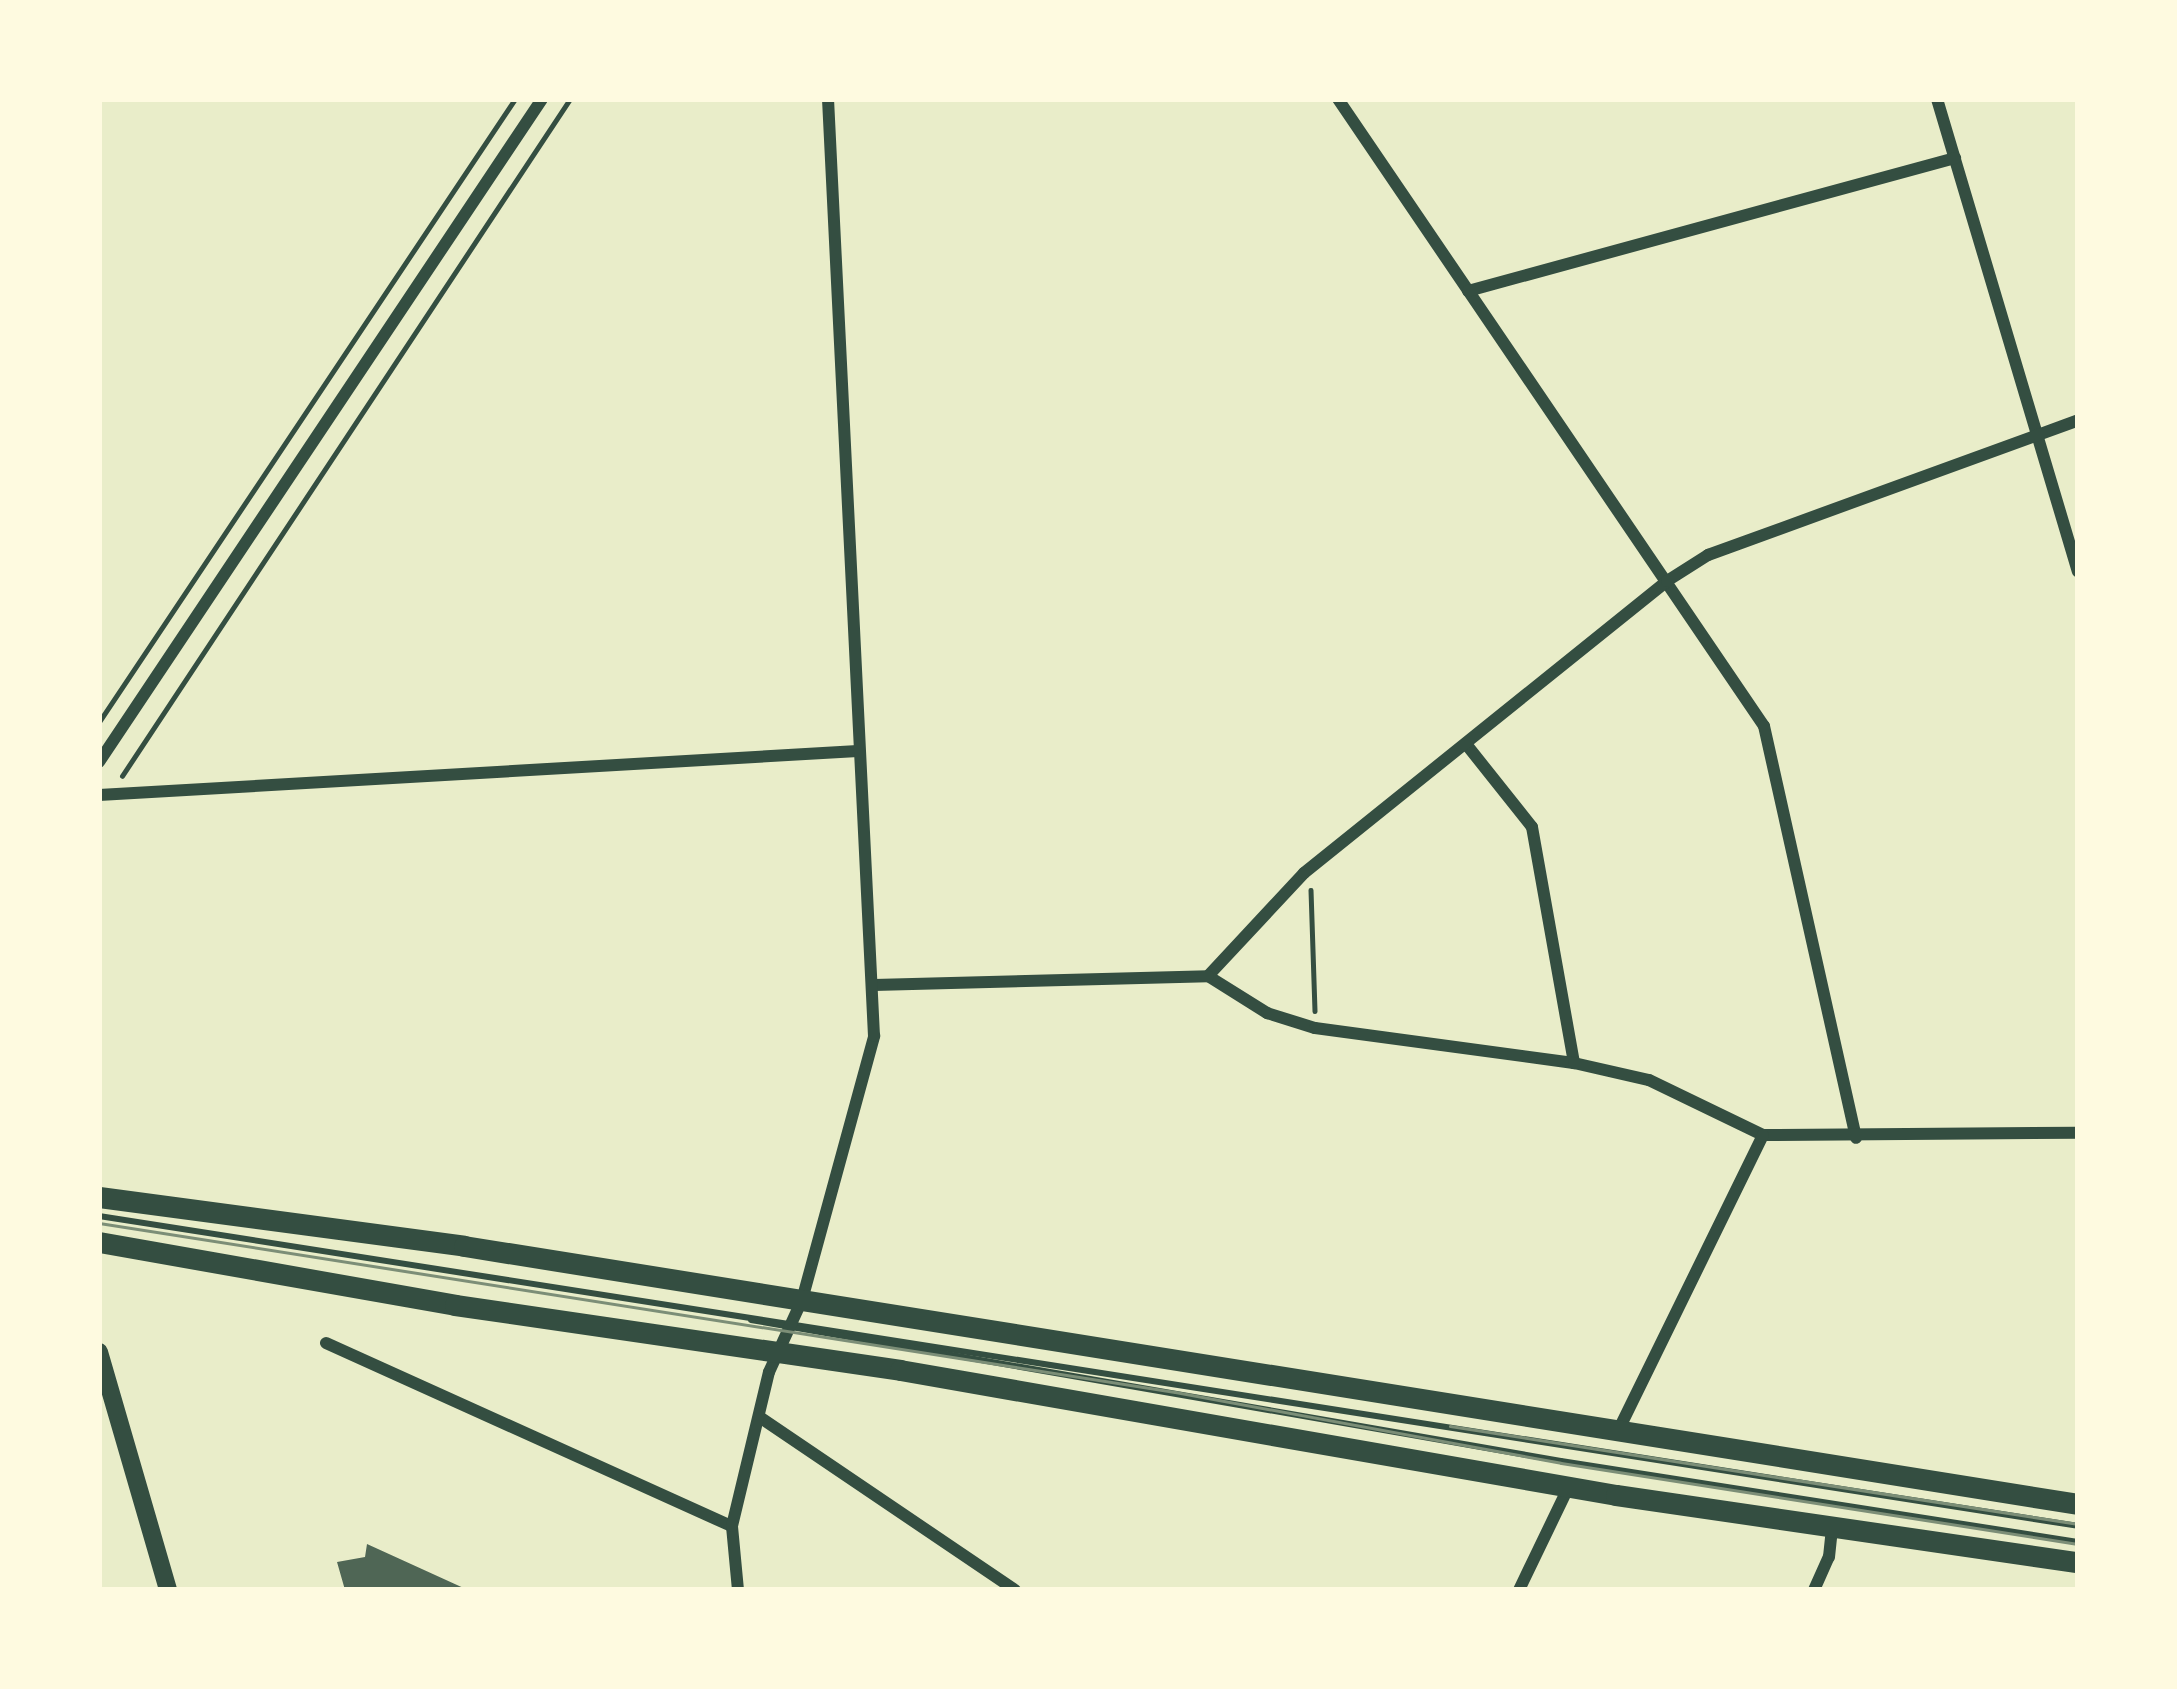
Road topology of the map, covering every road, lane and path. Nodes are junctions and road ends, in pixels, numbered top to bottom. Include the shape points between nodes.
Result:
1 (515, 99) edge
2 (542, 99) edge
3 (570, 99) edge
4 (828, 99) edge
5 (1338, 99) edge
6 (1937, 99) edge
7 (1955, 158) junction
8 (1468, 291) junction
9 (2078, 420) edge
10 (2036, 432) junction
11 (2078, 572) edge
12 (1667, 581) junction
13 (99, 722) edge
14 (1466, 744) junction
15 (858, 751) junction
16 (99, 762) edge
17 (104, 795) edge
18 (1304, 873) junction
19 (1208, 976) junction
20 (874, 985) junction
21 (1315, 1028) junction
22 (1574, 1063) junction
23 (2078, 1133) edge
24 (1763, 1135) junction
25 (1856, 1138) junction
26 (99, 1197) edge
27 (99, 1216) edge
28 (99, 1242) edge
29 (794, 1317) junction
30 (326, 1343) dead end
31 (99, 1352) edge
32 (775, 1352) junction
33 (761, 1418) junction
34 (1619, 1429) junction
35 (1570, 1486) junction
36 (2078, 1504) edge
37 (732, 1526) junction
38 (2078, 1526) edge
39 (1832, 1529) junction
40 (2078, 1542) edge
41 (2078, 1562) edge
42 (169, 1590) edge
43 (738, 1590) edge
44 (1015, 1590) edge
45 (1519, 1590) edge
46 (1814, 1590) edge

1 - 13 path
2 - 16 street
3 - 17 path
4 - 15 street
5 - 8 street
6 - 7 street
7 - 8 street
7 - 10 street
8 - 12 street
9 - 10 street
10 - 11 street
10 - 12 street via 1708,555
12 - 14 street
12 - 25 street via 1765,726
14 - 18 street
14 - 22 street via 1532,826
15 - 17 street
15 - 20 street
18 - 19 street
18 - 21 path via 1313,896
19 - 20 street
19 - 21 street via 1267,1013
20 - 29 street via 874,1036
21 - 22 street
22 - 24 street via 1649,1080
23 - 25 street
24 - 25 street
24 - 34 street
26 - 29 main road via 464,1246
27 - 29 lane via 730,1315
28 - 32 main road
29 - 32 street
29 - 34 main road
29 - 38 lane
29 - 40 lane
30 - 37 street
31 - 42 main road
32 - 33 street
32 - 35 main road
33 - 37 street
33 - 44 street
34 - 36 main road
35 - 39 main road
35 - 45 street
37 - 43 street
39 - 41 main road
39 - 46 street

